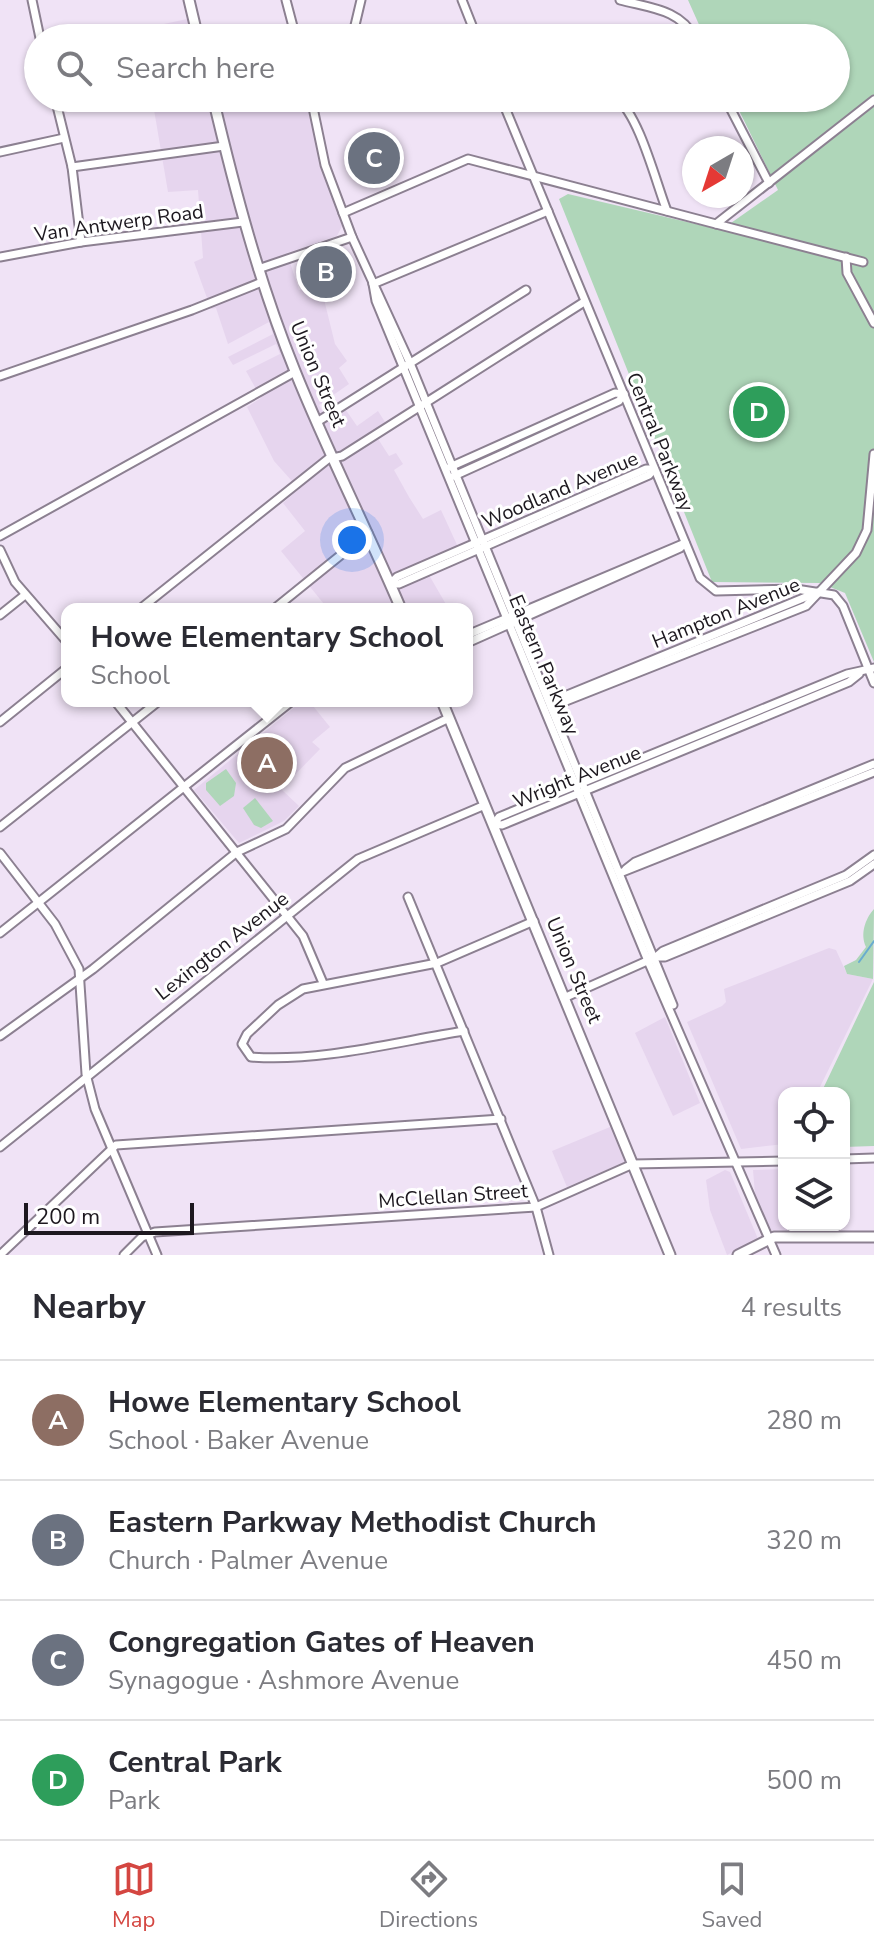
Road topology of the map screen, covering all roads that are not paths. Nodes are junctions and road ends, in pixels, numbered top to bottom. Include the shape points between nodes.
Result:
1 (32, 0) edge
2 (189, 0) edge
3 (286, 0) edge
4 (361, 0) edge
5 (462, 0) edge
6 (620, 0) edge
7 (37, 24) edge
8 (195, 24) edge
9 (292, 24) edge
10 (355, 24) edge
11 (471, 24) edge
12 (687, 24) edge
13 (874, 100) edge
14 (58, 112) edge
15 (216, 112) edge
16 (314, 112) edge
17 (507, 112) edge
18 (628, 112) edge
19 (732, 112) edge
20 (64, 138) junction
21 (224, 146) junction
22 (0, 152) edge
23 (72, 167) junction
24 (533, 177) junction
25 (769, 183) junction
26 (548, 211) junction
27 (667, 211) junction
28 (343, 213) junction
29 (243, 222) junction
30 (716, 224) junction
31 (352, 237) junction
32 (81, 242) junction
33 (0, 257) edge
34 (846, 257) junction
35 (863, 262) dead end
36 (258, 269) junction
37 (262, 282) junction
38 (373, 284) junction
39 (526, 290) dead end
40 (584, 302) junction
41 (874, 323) edge
42 (407, 365) junction
43 (295, 372) junction
44 (0, 376) edge
45 (624, 394) junction
46 (423, 404) junction
47 (317, 422) junction
48 (874, 454) edge
49 (335, 458) junction
50 (449, 467) junction
51 (654, 469) junction
52 (453, 476) junction
53 (368, 533) junction
54 (0, 536) edge
55 (485, 543) junction
56 (685, 543) junction
57 (476, 548) junction
58 (0, 550) edge
59 (390, 584) junction
60 (820, 592) junction
61 (25, 595) junction
62 (148, 603) edge
63 (281, 603) edge
64 (398, 603) edge
65 (0, 615) edge
66 (512, 619) junction
67 (473, 633) edge
68 (61, 635) edge
69 (473, 640) edge
70 (871, 669) edge
71 (61, 673) edge
72 (874, 683) edge
73 (120, 707) edge
74 (152, 707) edge
75 (285, 707) edge
76 (444, 707) edge
77 (550, 707) junction
78 (449, 718) junction
79 (0, 722) edge
80 (133, 722) junction
81 (874, 764) edge
82 (874, 772) edge
83 (582, 787) junction
84 (185, 788) junction
85 (485, 805) junction
86 (494, 824) junction
87 (0, 827) edge
88 (237, 852) junction
89 (0, 853) edge
90 (874, 855) edge
91 (874, 864) edge
92 (618, 874) junction
93 (408, 897) dead end
94 (39, 902) junction
95 (287, 915) junction
96 (534, 921) junction
97 (0, 933) edge
98 (652, 959) junction
99 (437, 963) junction
100 (80, 976) junction
101 (323, 983) junction
102 (566, 997) junction
103 (464, 1031) junction
104 (0, 1036) edge
105 (86, 1074) junction
106 (501, 1119) junction
107 (0, 1147) edge
108 (111, 1150) junction
109 (874, 1158) edge
110 (850, 1159) edge
111 (733, 1160) junction
112 (778, 1161) edge
113 (633, 1164) junction
114 (536, 1207) junction
115 (148, 1234) junction
116 (874, 1237) edge
117 (768, 1240) junction
118 (0, 1255) edge
119 (124, 1255) edge
120 (157, 1255) edge
121 (549, 1255) edge
122 (670, 1255) edge
123 (738, 1255) edge
124 (776, 1255) edge

1 - 7 street
2 - 8 main road
3 - 9 street
4 - 10 street
5 - 11 street
6 - 12 street via 676,15
13 - 25 street
14 - 20 street
15 - 21 main road, Union Street
16 - 28 street, Eastern Parkway via 325,165
17 - 24 street, Central Parkway
18 - 27 street
19 - 25 street
20 - 22 street
20 - 23 street
21 - 23 street
21 - 29 main road, Union Street
23 - 32 street
24 - 26 street, Central Parkway
24 - 27 street
24 - 28 street via 468,159
25 - 30 street
26 - 38 street
26 - 40 street, Central Parkway
27 - 30 street
28 - 31 street, Eastern Parkway
29 - 32 street, Van Antwerp Road
29 - 36 main road, Union Street
30 - 34 street
31 - 36 street
31 - 38 street, Eastern Parkway
32 - 33 street, Van Antwerp Road
34 - 35 street
34 - 41 street via 847,273
36 - 37 main road, Union Street
37 - 43 main road, Union Street
37 - 44 street
38 - 42 street, Eastern Parkway
39 - 42 street
40 - 45 street, Central Parkway
40 - 46 street
42 - 46 street, Eastern Parkway
42 - 47 street
43 - 47 main road, Union Street
43 - 54 street
45 - 50 street via 615,393
45 - 51 street, Central Parkway
45 - 52 street via 619,401
46 - 49 street
46 - 50 street, Eastern Parkway
47 - 49 main road, Union Street
48 - 60 street via 867,530 856,553
49 - 53 main road, Union Street
49 - 62 street
50 - 52 street, Eastern Parkway
51 - 55 street, Woodland Avenue
51 - 56 street, Central Parkway
52 - 55 street, Eastern Parkway
52 - 57 street, Eastern Parkway
53 - 59 main road, Union Street
53 - 63 street
55 - 57 street, Woodland Avenue
55 - 66 street, Eastern Parkway
56 - 60 street, Central Parkway via 700,578 716,591
56 - 66 street
57 - 59 street, Woodland Avenue
57 - 66 street, Eastern Parkway
58 - 61 street
59 - 64 main road, Union Street
60 - 70 street via 834,595 843,606
60 - 77 street, Hampton Avenue via 567,695
61 - 65 street
61 - 68 street
66 - 67 street
66 - 69 street
66 - 77 street, Eastern Parkway
70 - 72 street
70 - 83 street, Wright Avenue via 847,674
71 - 79 street
73 - 80 street
74 - 80 street
75 - 84 street
76 - 78 main road, Union Street
77 - 83 street, Eastern Parkway
78 - 85 main road, Union Street
78 - 88 street via 345,768 286,829
80 - 84 street
80 - 87 street
81 - 92 street via 635,862
82 - 92 street
83 - 86 street, Wright Avenue via 499,817
83 - 92 street, Eastern Parkway
84 - 88 street
84 - 94 street
85 - 86 main road, Union Street
85 - 95 street, Lexington Avenue via 358,859
86 - 96 main road, Union Street
88 - 95 street
88 - 100 street
89 - 94 street
90 - 98 street via 846,875
91 - 98 street via 850,881
92 - 98 street, Eastern Parkway
93 - 99 street
94 - 97 street
94 - 100 street via 62,934
95 - 101 street via 303,936
95 - 105 street, Lexington Avenue
96 - 99 street
96 - 102 main road, Union Street
98 - 102 street
98 - 111 street, Eastern Parkway
99 - 101 street
99 - 103 street
100 - 104 street
100 - 105 street
101 - 103 street via 293,994 248,1032 243,1049 251,1057 266,1058 319,1054
102 - 113 main road, Union Street
103 - 106 street
105 - 107 street, Lexington Avenue
105 - 108 street
106 - 108 street via 116,1145
106 - 114 street
108 - 115 street
108 - 118 street
109 - 110 street
111 - 112 street, McClellan Street
111 - 113 street, McClellan Street
111 - 117 street, Eastern Parkway
113 - 114 street, McClellan Street
113 - 122 main road, Union Street
114 - 115 street, McClellan Street
114 - 121 street
115 - 119 street
115 - 120 street
116 - 117 main road
117 - 123 main road
117 - 124 street, Eastern Parkway

